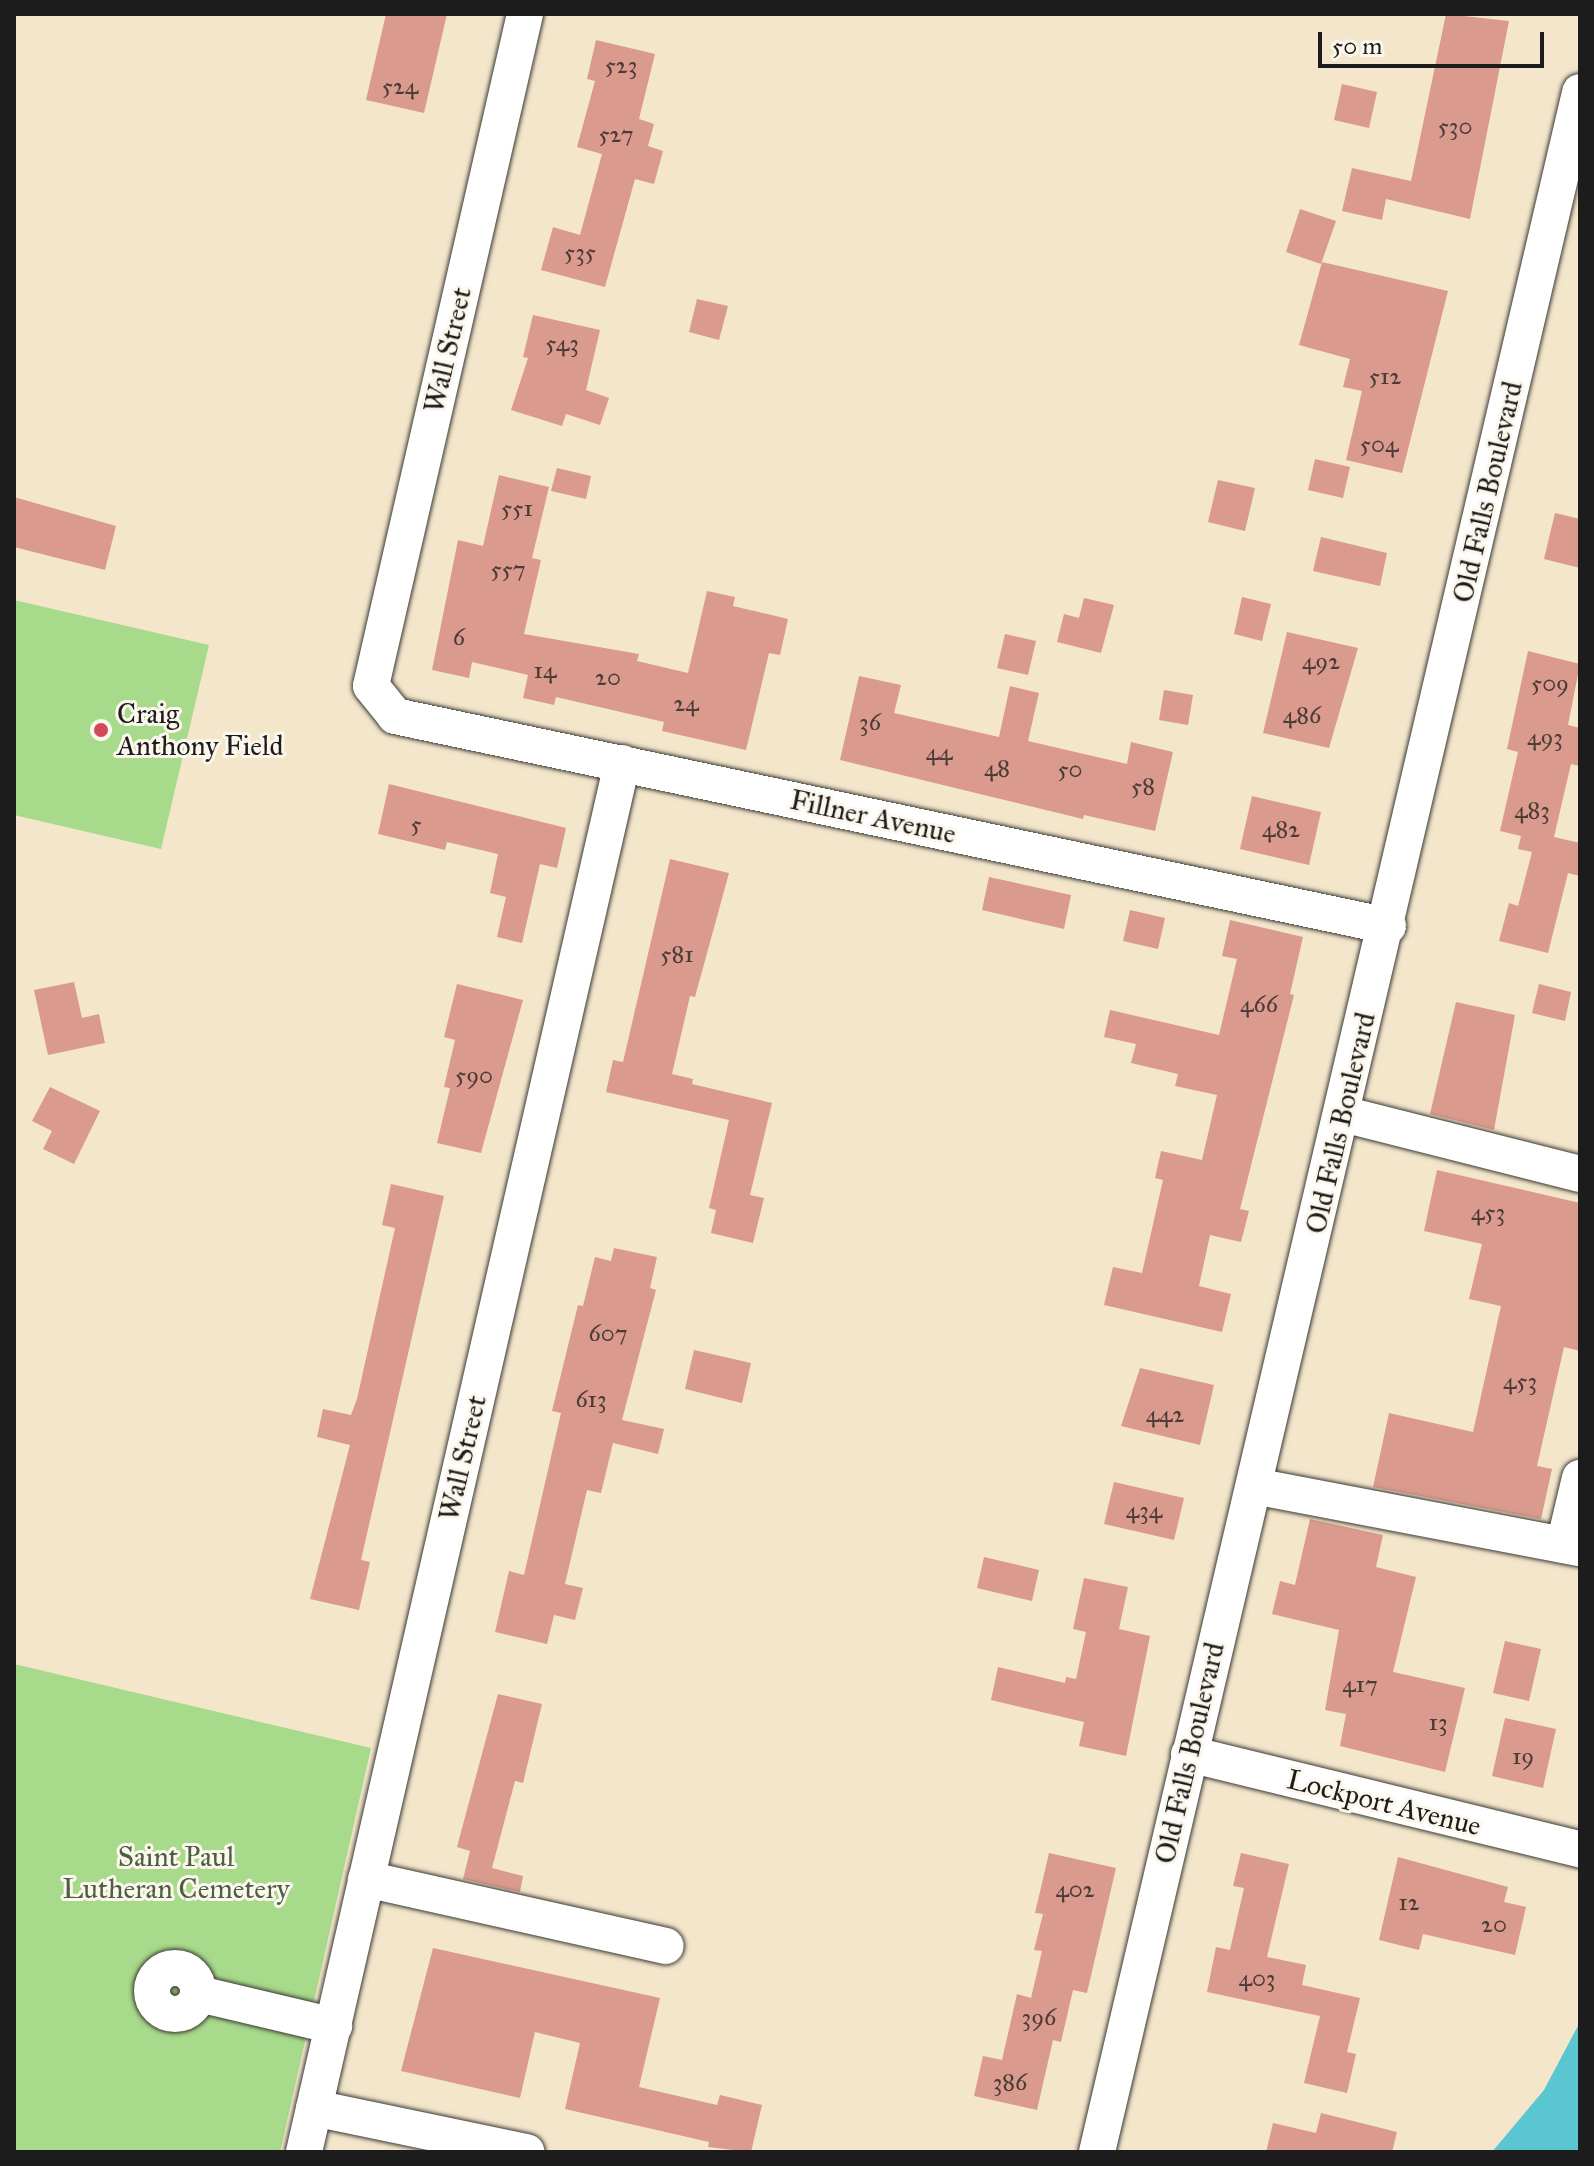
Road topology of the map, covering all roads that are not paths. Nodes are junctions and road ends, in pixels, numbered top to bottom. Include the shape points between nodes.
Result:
1 (525, 14) edge
2 (1580, 92) edge
3 (371, 686) joint
4 (622, 763) junction
5 (1388, 926) junction
6 (1343, 1114) junction
7 (1580, 1174) edge
8 (1580, 1478) edge
9 (1254, 1486) junction
10 (1572, 1546) edge
11 (1189, 1754) junction
12 (1580, 1849) edge
13 (366, 1879) junction
14 (666, 1946) dead end
15 (199, 1994) dead end
16 (334, 2026) junction
17 (314, 2108) junction
18 (304, 2152) edge
19 (526, 2152) edge
20 (1097, 2152) edge

1 - 3 street, Wall Street
2 - 5 street, Old Falls Boulevard
3 - 4 street, Fillner Avenue via 395,716
4 - 5 street, Fillner Avenue
4 - 13 street, Wall Street
5 - 6 street, Old Falls Boulevard
6 - 7 street
6 - 9 street, Old Falls Boulevard
8 - 10 street
9 - 10 street
9 - 11 street, Old Falls Boulevard
11 - 12 street, Lockport Avenue
11 - 20 street, Old Falls Boulevard
13 - 14 street
13 - 16 street, Wall Street
15 - 16 street
16 - 17 street, Wall Street
17 - 18 street, Wall Street
17 - 19 street

